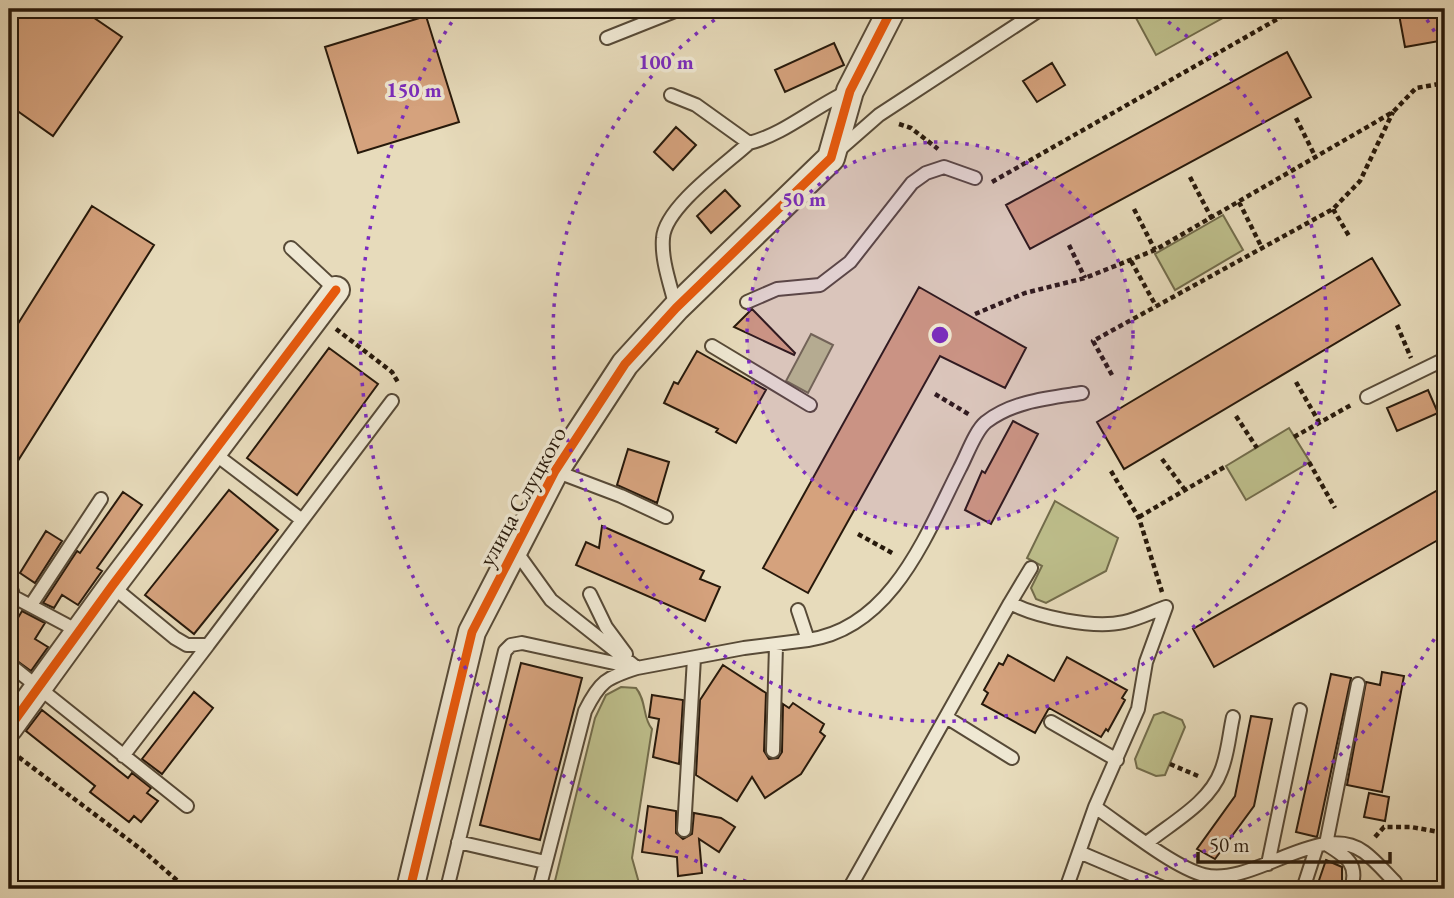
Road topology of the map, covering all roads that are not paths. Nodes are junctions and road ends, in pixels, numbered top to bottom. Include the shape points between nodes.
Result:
1 (680, 9) edge
2 (892, 9) edge
3 (1041, 9) edge
4 (607, 38) dead end
5 (850, 91) junction
6 (671, 95) dead end
7 (749, 143) junction
8 (831, 158) junction
9 (978, 183) road end
10 (291, 248) dead end
11 (337, 290) joint
12 (747, 302) dead end
13 (676, 308) junction
14 (712, 346) dead end
15 (1445, 359) edge
16 (1082, 393) dead end
17 (1367, 397) road end
18 (393, 401) road end
19 (810, 405) dead end
20 (215, 454) junction
21 (555, 471) junction
22 (101, 499) dead end
23 (666, 517) dead end
24 (302, 520) junction
25 (9, 538) edge
26 (515, 550) junction
27 (9, 558) edge
28 (1031, 568) dead end
29 (9, 584) edge
30 (112, 586) junction
31 (590, 594) dead end
32 (12, 597) edge
33 (1010, 603) junction
34 (31, 605) junction
35 (798, 610) dead end
36 (78, 631) junction
37 (808, 640) junction
38 (208, 645) junction
39 (776, 646) junction
40 (694, 658) junction
41 (9, 664) edge
42 (637, 668) junction
43 (1359, 684) dead end
44 (38, 686) junction
45 (1300, 710) dead end
46 (946, 717) junction
47 (1233, 718) dead end
48 (1051, 722) dead end
49 (9, 728) edge
50 (773, 751) dead end
51 (123, 756) junction
52 (1012, 758) dead end
53 (1117, 760) junction
54 (187, 806) dead end
55 (1095, 807) junction
56 (684, 830) dead end
57 (458, 842) junction
58 (1148, 842) junction
59 (1322, 845) junction
60 (1079, 852) junction
61 (545, 862) junction
62 (1268, 864) junction
63 (1227, 877) junction
64 (1395, 882) dead end
65 (410, 889) edge
66 (447, 889) edge
67 (538, 889) edge
68 (849, 889) edge
69 (1066, 889) edge
70 (1166, 889) edge
71 (1214, 889) edge
72 (1303, 889) edge
73 (1351, 889) edge

1 - 4 lane
2 - 5 street
3 - 8 lane via 879,115
5 - 7 lane
5 - 8 street
6 - 7 lane via 696,105
7 - 13 lane via 673,212 664,231 667,273
8 - 13 street, улица Слуцкого
9 - 12 lane via 944,167 926,173 912,183 850,262 820,285 777,289
10 - 11 lane
11 - 20 street
13 - 21 street, улица Слуцкого via 625,364
14 - 19 lane
15 - 17 lane
16 - 37 lane via 1019,404 984,423 911,564 885,598 855,623 828,637
18 - 24 lane
20 - 24 lane
20 - 30 street
21 - 23 lane
21 - 26 street, улица Слуцкого
22 - 34 lane
24 - 38 lane
25 - 27 lane
26 - 42 lane via 551,600
26 - 65 street, улица Слуцкого via 472,632
28 - 33 lane
29 - 32 lane
30 - 36 street
30 - 38 lane via 175,638 187,645
31 - 42 lane via 606,627
32 - 34 lane
33 - 46 lane
33 - 53 lane via 1044,616 1103,624 1166,607 1146,662 1138,709
34 - 36 lane
35 - 37 lane
36 - 44 street
37 - 39 lane
38 - 51 lane
39 - 40 lane
39 - 50 lane
40 - 42 lane
40 - 56 lane
41 - 44 lane
42 - 57 lane via 522,643 511,645 505,651
42 - 61 lane via 607,678 585,711
43 - 59 lane
44 - 49 street
44 - 51 lane
45 - 62 lane
46 - 52 lane
46 - 68 lane
47 - 58 lane via 1222,771 1215,783 1203,799
48 - 53 lane
51 - 54 lane
53 - 55 lane
55 - 58 lane
55 - 60 lane
57 - 61 lane
57 - 66 lane
58 - 63 lane via 1203,875
59 - 62 lane
59 - 64 lane via 1347,844 1363,851
59 - 72 lane
59 - 73 lane via 1350,858 1356,874
60 - 69 lane
60 - 70 lane
61 - 67 lane
62 - 63 lane
63 - 71 lane

